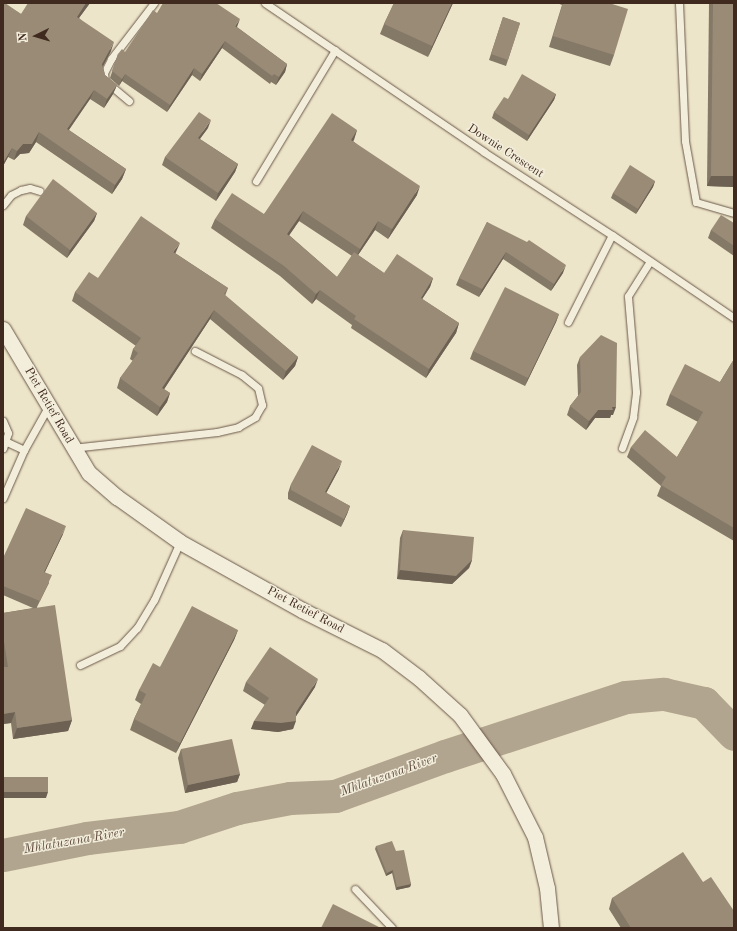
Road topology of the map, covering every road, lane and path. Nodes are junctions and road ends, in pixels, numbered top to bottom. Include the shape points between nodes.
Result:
1 (154, 3) edge
2 (265, 3) edge
3 (679, 3) edge
4 (335, 50) junction
5 (129, 101) dead end
6 (256, 181) dead end
7 (40, 191) dead end
8 (3, 205) edge
9 (734, 213) edge
10 (612, 235) junction
11 (650, 261) junction
12 (734, 318) edge
13 (568, 322) dead end
14 (3, 329) edge
15 (194, 351) edge
16 (48, 407) junction
17 (3, 421) edge
18 (5, 445) edge
19 (72, 448) junction
20 (622, 448) dead end
21 (24, 450) junction
22 (3, 498) edge
23 (180, 542) junction
24 (80, 665) dead end
25 (355, 889) dead end
26 (392, 928) edge
27 (551, 928) edge

1 - 5 lane via 111,59 104,73 105,81
2 - 4 lane, Downie Crescent
3 - 9 lane via 685,141 696,202
4 - 6 lane
4 - 10 lane, Downie Crescent via 484,152
7 - 8 lane via 30,188 21,190 11,195
10 - 11 lane, Downie Crescent
10 - 13 lane
11 - 12 lane, Downie Crescent
11 - 20 lane via 628,296 636,392 633,417
14 - 16 street, Piet Retief Road
15 - 19 lane via 242,375 258,388 262,405 255,417 238,427 217,432
16 - 19 street, Piet Retief Road
16 - 21 lane
17 - 18 lane via 8,433
18 - 21 lane
19 - 23 street, Piet Retief Road via 89,473 117,497
21 - 22 lane
23 - 24 lane via 154,600 137,628 120,646
23 - 27 street, Piet Retief Road via 302,610 382,650 419,678 460,715 503,774 536,837 542,859
25 - 26 lane

